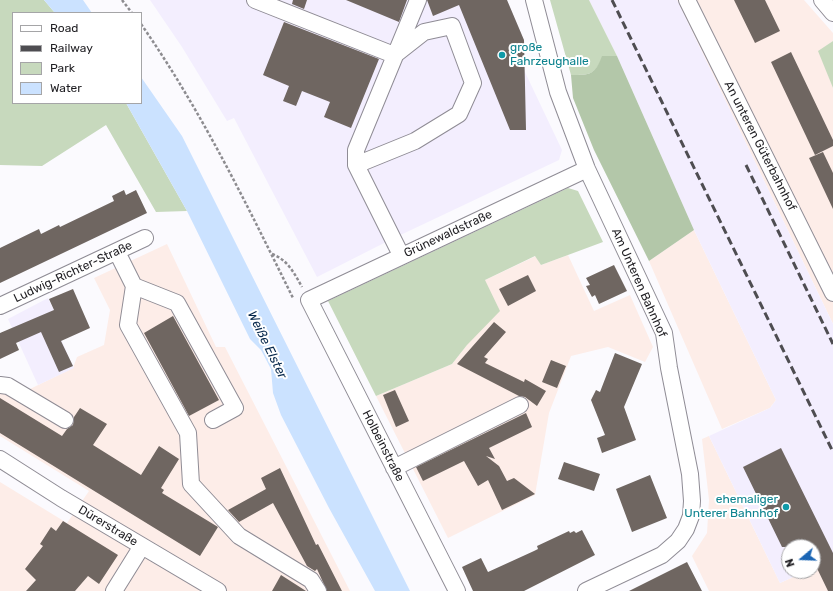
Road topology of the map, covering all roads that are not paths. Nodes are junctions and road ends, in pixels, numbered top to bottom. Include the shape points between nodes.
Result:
1 (255, 0) edge
2 (418, 0) edge
3 (534, 0) edge
4 (687, 0) edge
5 (822, 0) edge
6 (833, 13) edge
7 (394, 55) junction
8 (356, 165) junction
9 (587, 169) junction
10 (145, 238) dead end
11 (117, 252) junction
12 (401, 255) junction
13 (134, 286) junction
14 (833, 292) edge
15 (309, 300) joint
16 (0, 306) edge
17 (0, 385) edge
18 (520, 405) dead end
19 (65, 420) dead end
20 (213, 420) dead end
21 (0, 459) edge
22 (394, 468) junction
23 (142, 546) junction
24 (114, 591) edge
25 (218, 591) edge
26 (318, 591) edge
27 (457, 591) edge
28 (586, 591) edge

1 - 7 street
2 - 7 street
3 - 9 street, Am Unteren Bahnhof via 558,92
4 - 14 street, An unteren Güterbahnhof
5 - 6 street
7 - 8 street via 356,150
7 - 8 street via 424,32 452,26 474,83 459,114 415,141
8 - 12 street
9 - 12 street, Grünewaldstraße
9 - 28 street, Am Unteren Bahnhof via 664,333 690,474 692,500 691,516 686,529 678,541 662,555
10 - 11 street, Ludwig-Richter-Straße
11 - 13 street
11 - 16 street, Ludwig-Richter-Straße
12 - 15 street, Grünewaldstraße
13 - 20 street via 177,303 235,408
13 - 26 street via 128,325 188,433 191,484 239,536 311,580
15 - 22 street, Holbeinstraße
17 - 19 street via 8,386
18 - 22 street
21 - 23 street, Dürerstraße
22 - 27 street, Holbeinstraße
23 - 24 street
23 - 25 street, Dürerstraße

